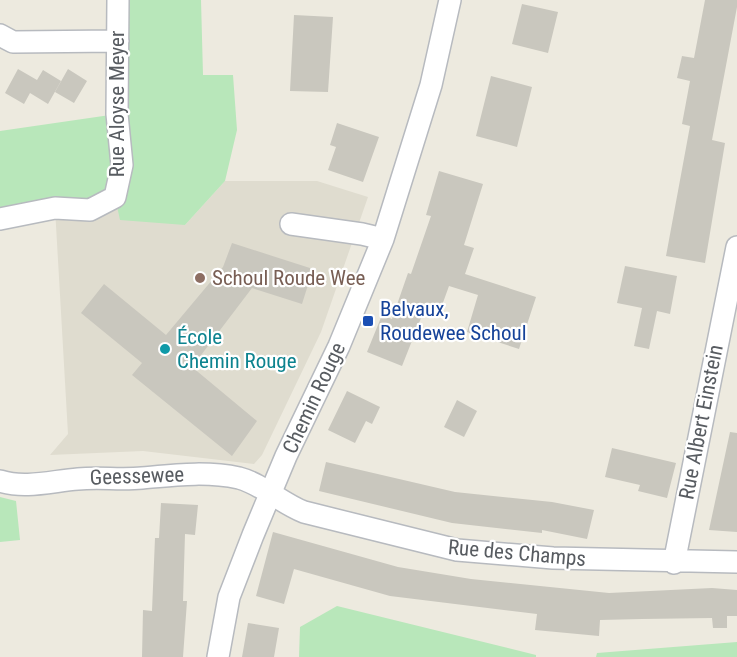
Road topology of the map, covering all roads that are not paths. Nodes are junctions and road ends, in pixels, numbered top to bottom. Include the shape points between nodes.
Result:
1 (118, 0) edge
2 (450, 0) edge
3 (0, 36) edge
4 (118, 41) junction
5 (0, 219) edge
6 (291, 224) dead end
7 (383, 239) junction
8 (737, 247) edge
9 (0, 481) edge
10 (270, 495) junction
11 (737, 562) edge
12 (674, 563) junction
13 (218, 657) edge

1 - 4 street, Rue Aloyse Meyer
2 - 7 street, Chemin Rouge via 431,85
3 - 4 street via 13,42
4 - 5 street, Rue Aloyse Meyer via 117,114 122,165 115,197 90,210 55,208
6 - 7 street
7 - 10 street, Chemin Rouge
8 - 12 street, Rue Albert Einstein
9 - 10 street, Geessewee via 14,486 180,473 240,479 260,486
10 - 12 street, Rue des Champs via 304,512 457,550
10 - 13 street, Chemin Rouge via 230,597
11 - 12 street, Rue des Champs

